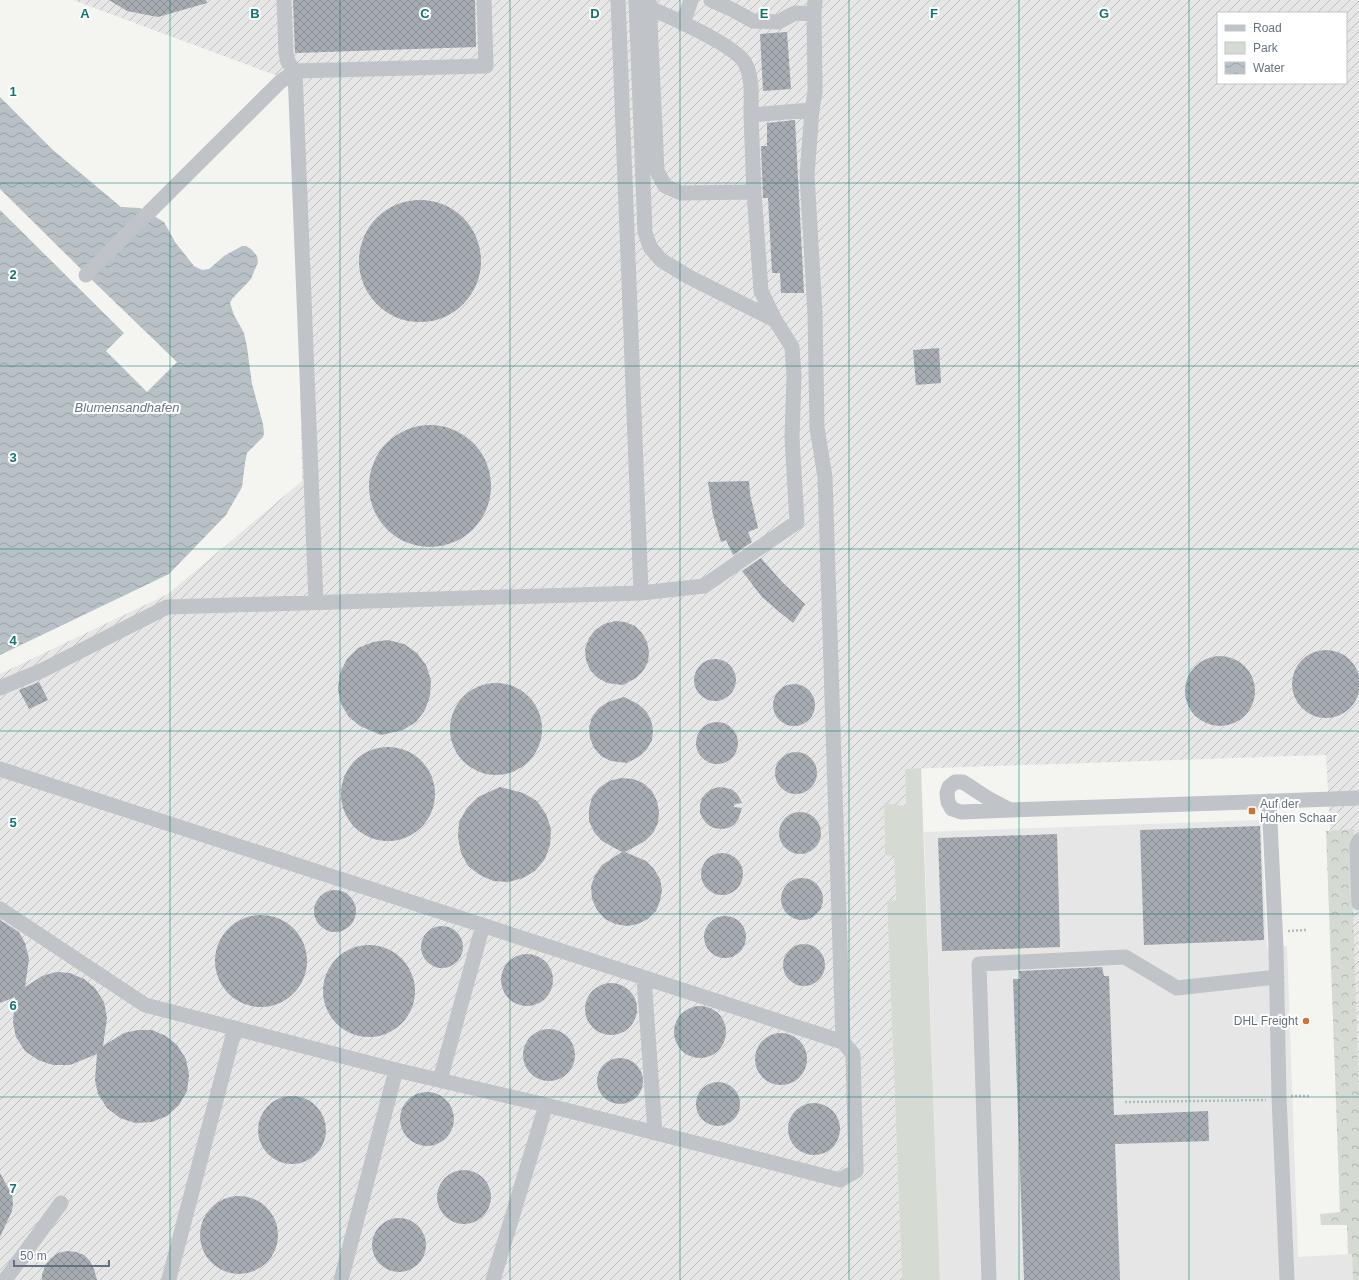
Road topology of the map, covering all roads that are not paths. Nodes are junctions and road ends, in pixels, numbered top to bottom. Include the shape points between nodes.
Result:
1 (284, 0) edge
2 (484, 0) edge
3 (618, 0) edge
4 (636, 0) edge
5 (691, 0) edge
6 (711, 0) edge
7 (649, 4) edge
8 (815, 7) edge
9 (683, 24) junction
10 (295, 71) junction
11 (812, 110) junction
12 (752, 115) junction
13 (754, 192) junction
14 (86, 275) dead end
15 (775, 320) junction
16 (640, 593) junction
17 (316, 602) junction
18 (0, 688) edge
19 (0, 769) edge
20 (1359, 798) edge
21 (1269, 801) junction
22 (1010, 810) dead end
23 (1359, 841) edge
24 (1359, 903) edge
25 (0, 909) edge
26 (483, 925) junction
27 (1277, 977) junction
28 (644, 978) junction
29 (235, 1028) junction
30 (843, 1042) junction
31 (396, 1070) junction
32 (440, 1080) junction
33 (546, 1105) junction
34 (655, 1133) junction
35 (61, 1203) dead end
36 (169, 1279) dead end
37 (5, 1280) edge
38 (341, 1280) edge
39 (493, 1280) edge
40 (989, 1280) edge
41 (1288, 1280) edge

1 - 10 street via 286,53 288,62
2 - 10 street via 486,66
3 - 16 street
4 - 15 street via 645,232 650,247 661,260 689,277
5 - 9 street
6 - 8 street via 752,21 778,22
7 - 9 street
7 - 13 street via 656,162 660,179 665,186 681,193
8 - 11 street via 816,92
9 - 12 street via 740,56 748,72
10 - 14 street via 280,82
10 - 17 street
11 - 12 street
11 - 30 street via 808,175 815,313 817,428 825,477
12 - 13 street
13 - 15 street via 761,292
15 - 16 street via 792,347 792,438 797,522 704,586
16 - 17 street
17 - 18 street via 167,607 43,670
19 - 26 street
20 - 21 street
21 - 22 street
21 - 27 street
23 - 24 street
25 - 29 street via 145,1005
26 - 28 street
26 - 32 street
27 - 40 street via 1177,988 1125,957 979,964
27 - 41 street via 1279,1097
28 - 30 street
28 - 34 street
29 - 31 street
29 - 36 street
30 - 34 street via 853,1054 856,1171 840,1180
31 - 32 street
31 - 38 street
32 - 33 street
33 - 34 street
33 - 39 street
35 - 37 street

